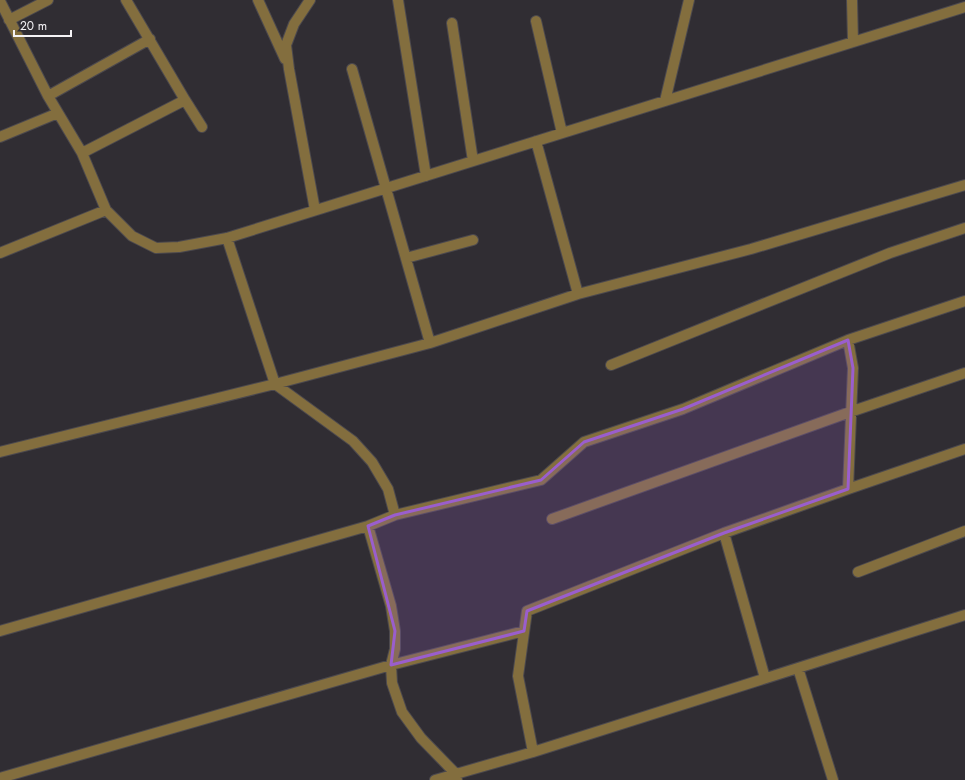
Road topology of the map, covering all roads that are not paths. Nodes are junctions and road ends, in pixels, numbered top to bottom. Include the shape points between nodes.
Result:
1 (48, 0) edge
2 (126, 0) edge
3 (258, 0) edge
4 (310, 0) edge
5 (398, 0) edge
6 (689, 0) edge
7 (852, 0) edge
8 (0, 1) edge
9 (965, 7) edge
10 (9, 20) junction
11 (536, 21) dead end
12 (452, 23) dead end
13 (150, 39) junction
14 (854, 42) junction
15 (288, 69) junction
16 (352, 69) dead end
17 (48, 96) junction
18 (184, 100) junction
19 (665, 101) junction
20 (58, 113) junction
21 (202, 128) dead end
22 (562, 133) junction
23 (0, 137) edge
24 (536, 141) junction
25 (82, 153) junction
26 (473, 161) junction
27 (426, 176) junction
28 (965, 185) edge
29 (386, 188) junction
30 (106, 210) junction
31 (315, 210) junction
32 (965, 228) edge
33 (227, 238) junction
34 (473, 240) dead end
35 (0, 253) edge
36 (406, 258) junction
37 (578, 294) junction
38 (965, 301) edge
39 (848, 340) junction
40 (430, 343) junction
41 (611, 365) dead end
42 (965, 373) edge
43 (275, 384) junction
44 (850, 412) junction
45 (965, 449) edge
46 (0, 452) edge
47 (848, 489) junction
48 (395, 515) junction
49 (552, 519) dead end
50 (368, 526) junction
51 (965, 531) edge
52 (724, 533) junction
53 (858, 572) dead end
54 (965, 615) edge
55 (0, 631) edge
56 (524, 631) junction
57 (391, 665) junction
58 (798, 668) junction
59 (765, 678) junction
60 (533, 752) junction
61 (457, 777) edge
62 (0, 778) edge
63 (435, 780) edge
64 (833, 780) edge

1 - 10 street
2 - 13 street
3 - 15 street
4 - 15 street via 294,24 286,45
5 - 27 street
6 - 19 street
7 - 14 street
8 - 10 street
9 - 14 street
10 - 17 street
11 - 22 street
12 - 26 street
13 - 17 street
13 - 18 street
14 - 19 street
15 - 31 street
16 - 29 street
17 - 20 street
18 - 21 street
18 - 25 street
19 - 22 street
20 - 23 street
20 - 25 street
22 - 24 street
24 - 26 street
24 - 37 street
25 - 30 street
26 - 27 street
27 - 29 street
28 - 37 street via 751,248
29 - 31 street
29 - 36 street
30 - 33 street via 132,236 156,248 179,247
30 - 35 street
31 - 33 street
32 - 41 street via 890,253
33 - 43 street
34 - 36 street
36 - 40 street
37 - 40 street
38 - 39 street
39 - 44 street via 853,368
39 - 48 street via 683,409 584,442 541,480
40 - 43 street
42 - 44 street
43 - 46 street
43 - 48 street via 353,441 372,462 388,489
44 - 47 street
44 - 49 street
45 - 47 street
47 - 52 street
48 - 50 street
50 - 55 street
50 - 57 street via 395,631 395,649
51 - 53 street
52 - 56 street via 527,611
52 - 59 street
54 - 58 street
56 - 57 street
56 - 60 street via 518,676
57 - 61 street via 392,683 402,712 421,738
57 - 62 street
58 - 59 street
58 - 64 street
59 - 60 street
60 - 61 street
61 - 63 street

